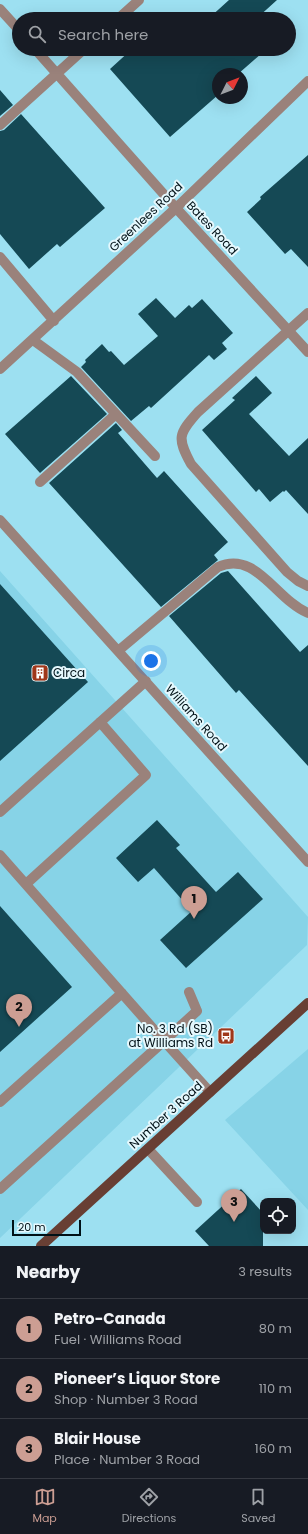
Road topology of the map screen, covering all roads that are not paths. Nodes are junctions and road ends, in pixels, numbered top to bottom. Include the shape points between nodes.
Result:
1 (139, 0) edge
2 (0, 9) edge
3 (126, 12) edge
4 (12, 22) edge
5 (41, 56) edge
6 (76, 56) edge
7 (57, 74) junction
8 (308, 81) edge
9 (0, 125) edge
10 (176, 208) junction
11 (0, 258) edge
12 (308, 313) edge
13 (54, 321) junction
14 (289, 331) junction
15 (33, 340) junction
16 (308, 352) edge
17 (0, 369) edge
18 (116, 414) junction
19 (155, 456) dead end
20 (40, 482) dead end
21 (0, 520) edge
22 (308, 586) edge
23 (308, 614) edge
24 (118, 651) junction
25 (146, 681) junction
26 (100, 722) junction
27 (0, 812) edge
28 (0, 855) edge
29 (308, 862) edge
30 (26, 884) junction
31 (189, 992) dead end
32 (122, 993) junction
33 (308, 1003) edge
34 (164, 1041) junction
35 (210, 1092) junction
36 (0, 1102) edge
37 (148, 1149) junction
38 (0, 1189) edge
39 (197, 1202) dead end
40 (41, 1246) edge

1 - 3 street
2 - 4 street
5 - 7 street, Bates Road
6 - 7 street
7 - 9 street
7 - 10 street, Bates Road
8 - 10 street, Greenlees Road
10 - 13 street, Greenlees Road
10 - 14 street, Bates Road
11 - 13 street
12 - 14 street
13 - 15 street, Greenlees Road
14 - 16 street, Bates Road
14 - 22 street via 198,412 186,426 180,440 192,464 288,572
15 - 17 street, Greenlees Road
15 - 18 street via 77,372
18 - 19 street
18 - 20 street
21 - 24 street, Williams Road
23 - 24 street via 289,603 248,566 238,562 228,563 218,567
24 - 25 street, Williams Road
25 - 26 street
25 - 29 street, Williams Road
26 - 27 street
26 - 30 street via 146,775
28 - 30 street
30 - 32 street
31 - 34 street via 197,1011
32 - 34 street
32 - 36 street
33 - 35 main road, Number 3 Road
34 - 35 street
34 - 38 street
35 - 37 main road, Number 3 Road
37 - 39 street
37 - 40 main road, Number 3 Road

